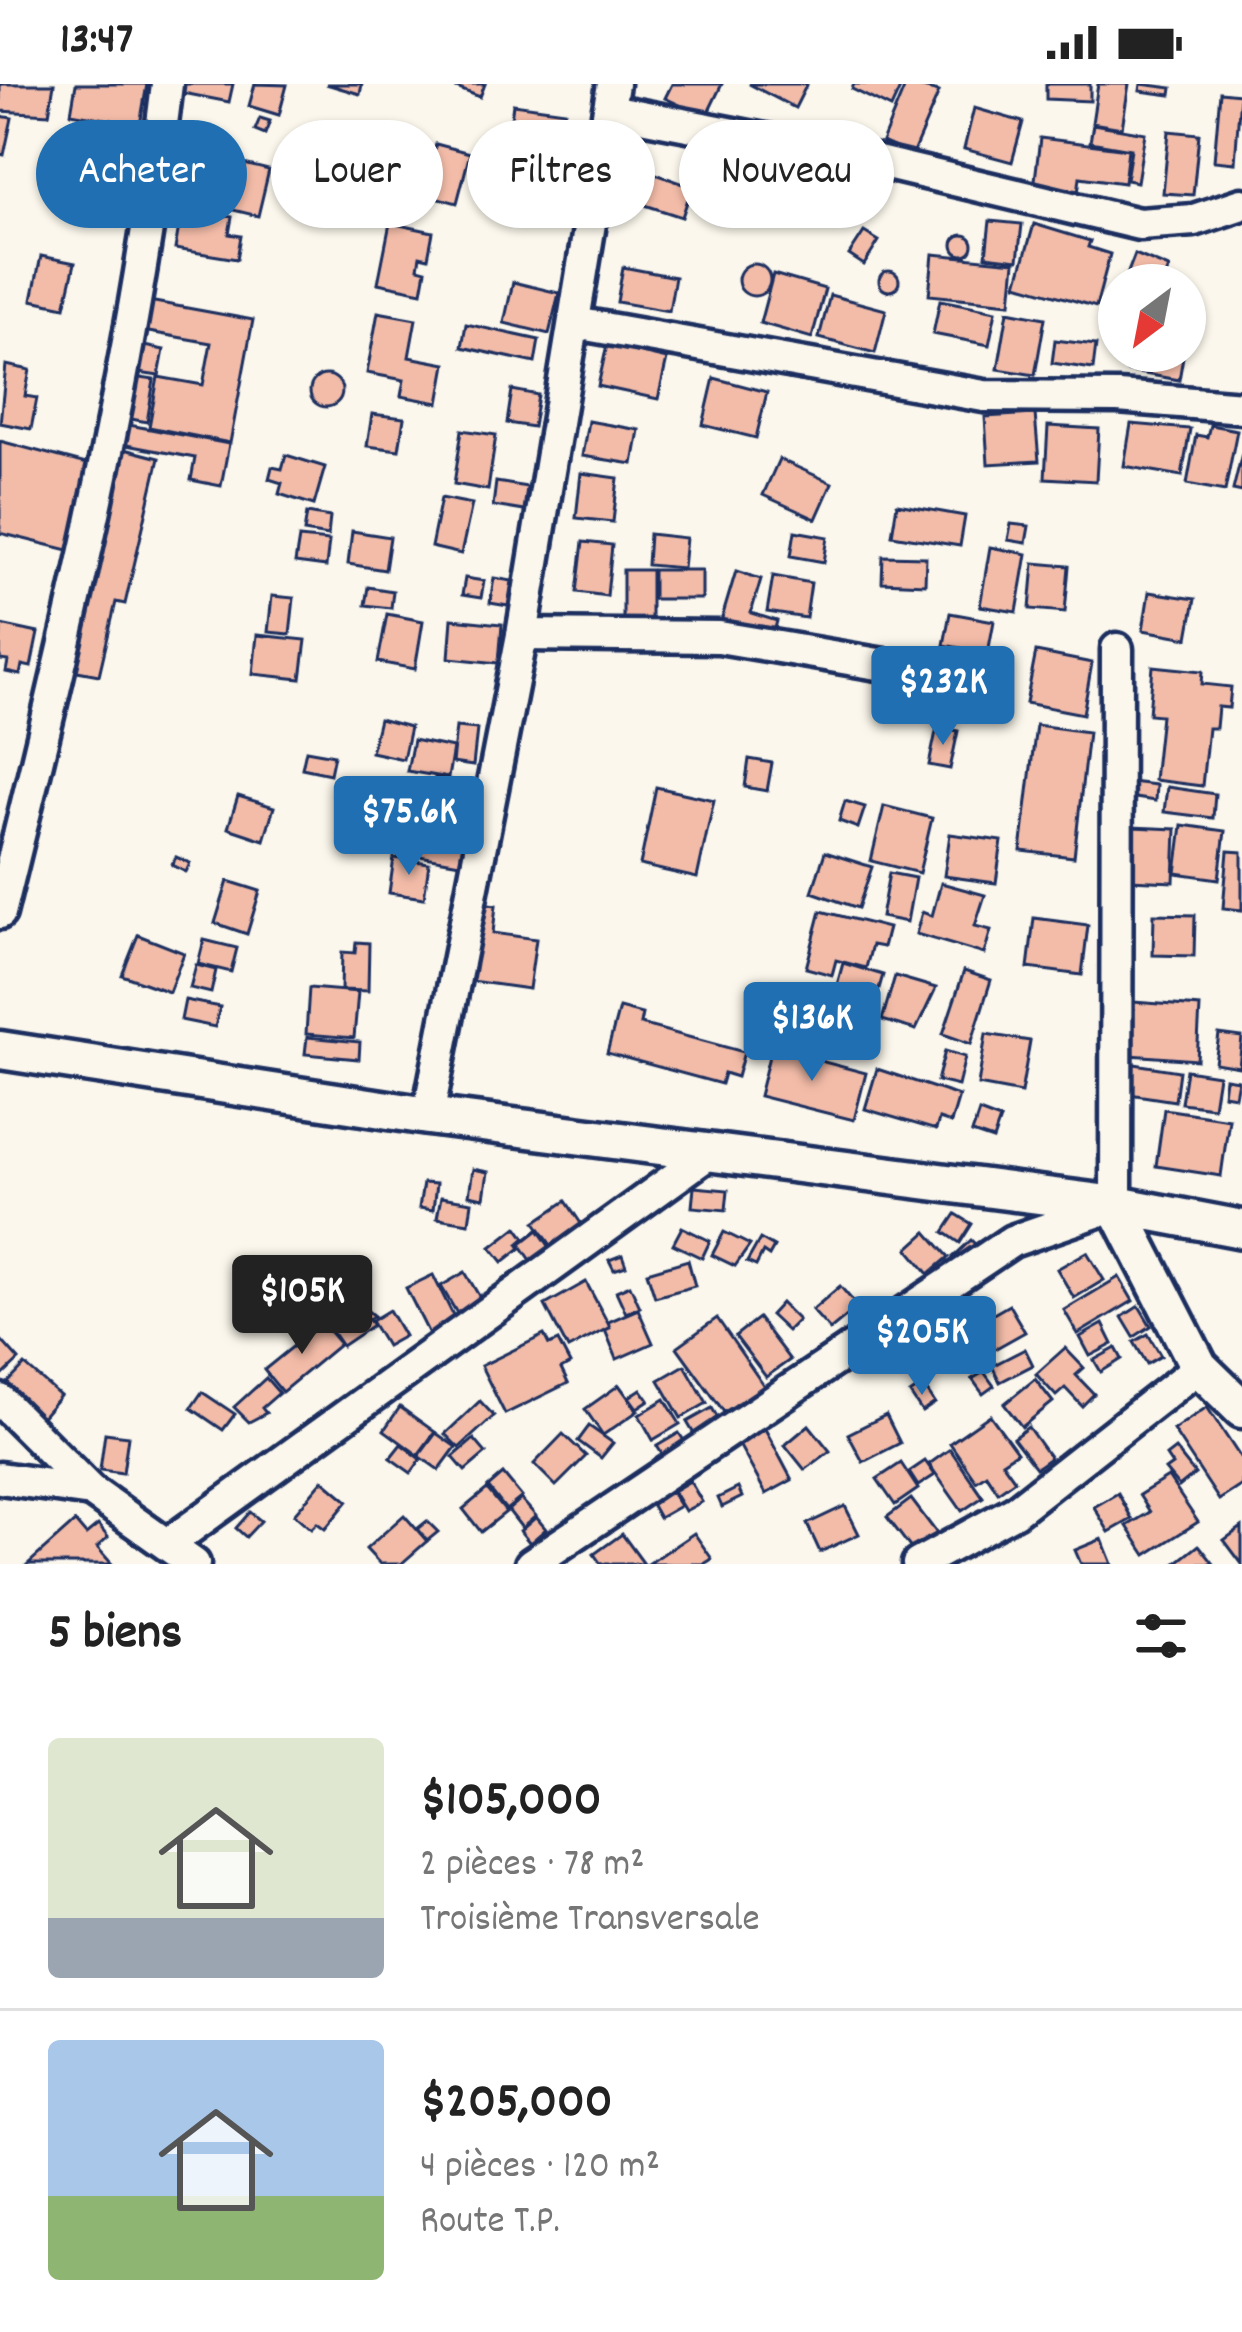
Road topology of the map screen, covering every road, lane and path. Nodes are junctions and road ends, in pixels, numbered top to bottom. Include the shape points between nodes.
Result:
1 (167, 84) edge
2 (612, 97) edge
3 (1242, 204) edge
4 (575, 323) junction
5 (1242, 407) edge
6 (522, 635) junction
7 (1117, 649) dead end
8 (890, 666) dead end
9 (0, 913) edge
10 (0, 1050) edge
11 (428, 1116) junction
12 (712, 1151) junction
13 (1116, 1205) junction
14 (1242, 1229) edge
15 (1199, 1367) junction
16 (0, 1400) edge
17 (1242, 1409) edge
18 (0, 1478) edge
19 (91, 1491) junction
20 (168, 1544) junction
21 (194, 1564) edge
22 (531, 1564) edge
23 (918, 1564) edge

1 - 9 street via 95,516
2 - 3 street via 1139,224 1194,220
2 - 4 street
4 - 5 street via 984,396
4 - 6 street
6 - 8 street via 719,637
6 - 11 street
7 - 13 street
10 - 11 street
11 - 12 street
12 - 13 street
12 - 20 street
13 - 14 street
13 - 15 street
13 - 22 street via 1012,1241
15 - 17 street
15 - 23 street via 1015,1511
16 - 19 street
18 - 19 street
19 - 20 street
20 - 21 street

